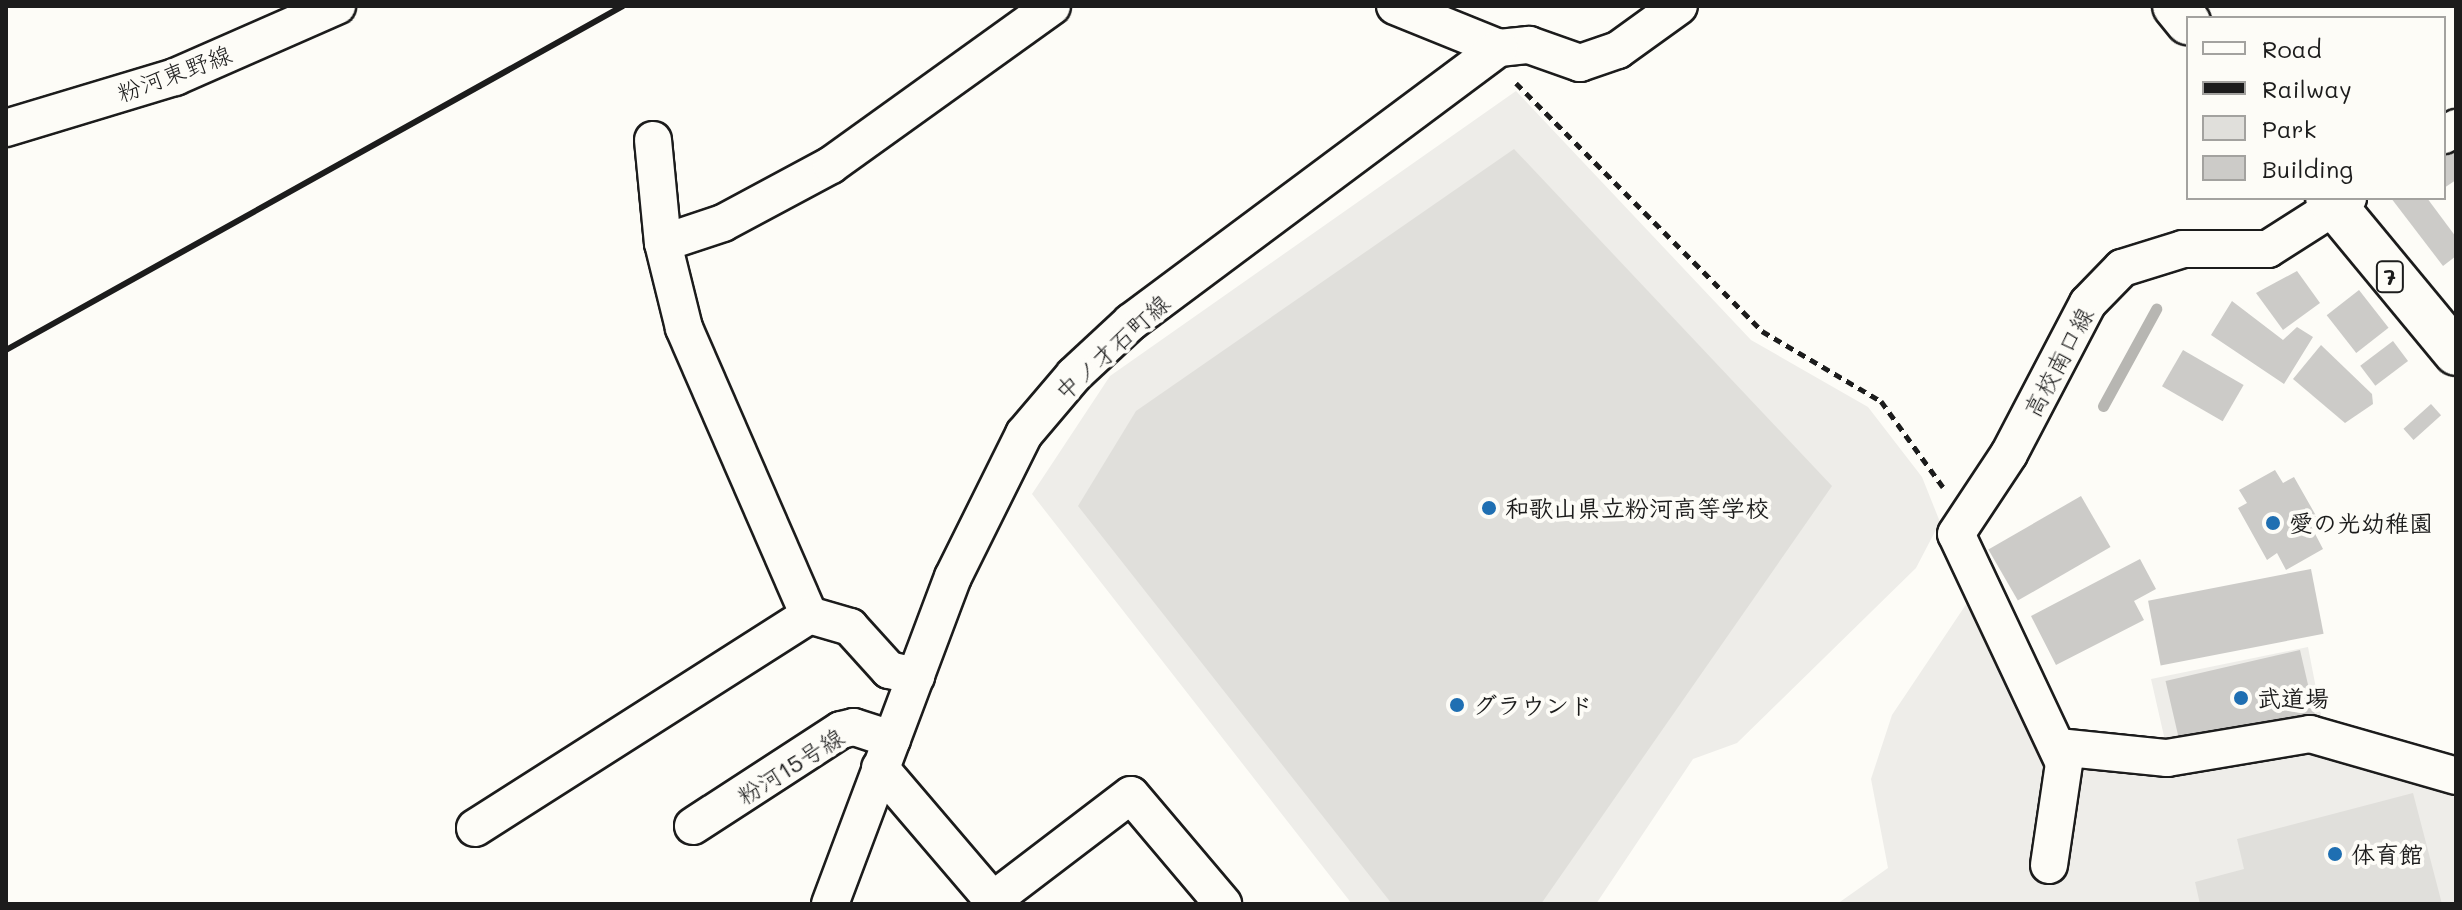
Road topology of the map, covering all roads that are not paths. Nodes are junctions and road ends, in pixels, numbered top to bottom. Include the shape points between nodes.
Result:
1 (337, 6) edge
2 (1052, 6) edge
3 (1395, 6) edge
4 (1679, 6) edge
5 (1494, 52) junction
6 (6, 128) edge
7 (653, 140) dead end
8 (2337, 201) edge
9 (663, 243) junction
10 (2456, 353) edge
11 (809, 615) junction
12 (916, 676) junction
13 (2058, 747) junction
14 (886, 753) junction
15 (2456, 776) edge
16 (693, 826) dead end
17 (475, 828) dead end
18 (2049, 865) dead end
19 (994, 902) edge
20 (830, 904) edge
21 (1223, 904) edge

1 - 6 street, 粉河東野線 via 175,77
2 - 9 street via 831,165 723,223
3 - 5 street
4 - 5 street via 1599,59 1580,63 1529,45
5 - 12 street, 中ノ才石町線 via 1131,322 1074,375 1024,434 994,486
7 - 9 street
8 - 10 main road, 7
8 - 13 street, 高校南口線 via 2268,249 2183,249 2122,268 2088,303 2009,454 1956,534
9 - 11 street via 684,328
11 - 12 street via 850,627 889,670
11 - 17 street
12 - 14 street, 中ノ才石町線
13 - 15 street via 2167,758 2310,734
13 - 18 street via 2064,763
14 - 16 street, 粉河15号線 via 854,727 841,730
14 - 19 street
14 - 20 street, 中ノ才石町線
19 - 21 street via 1131,795

